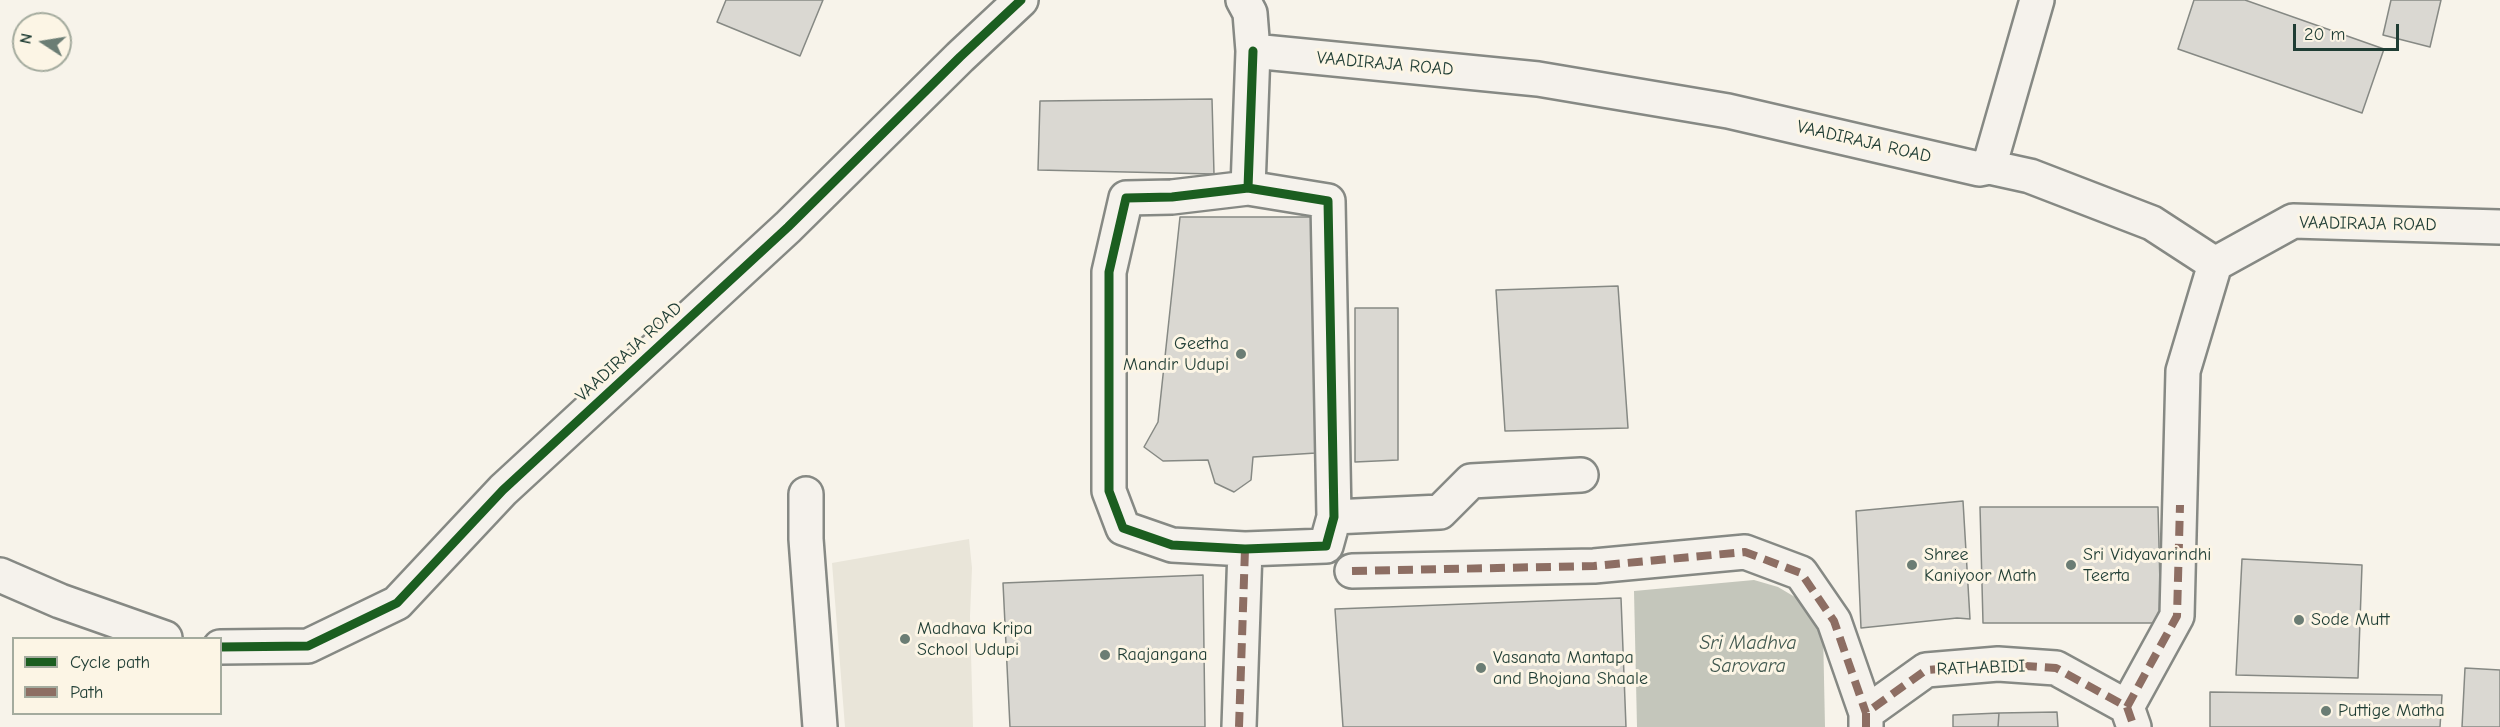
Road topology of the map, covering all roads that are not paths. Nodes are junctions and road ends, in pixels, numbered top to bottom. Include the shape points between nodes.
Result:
1 (1021, 0) edge
2 (1244, 0) edge
3 (2037, 0) edge
4 (1253, 51) junction
5 (1989, 167) junction
6 (1248, 188) junction
7 (2500, 227) edge
8 (2215, 264) junction
9 (1581, 475) dead end
10 (806, 494) dead end
11 (1334, 517) junction
12 (1245, 549) junction
13 (1352, 571) dead end
14 (0, 575) edge
15 (159, 637) edge
16 (222, 647) edge
17 (2131, 717) edge
18 (1866, 720) edge
19 (820, 727) edge
20 (1239, 727) edge

1 - 16 street, VAADIRAJA ROAD via 788,227 503,490 397,603 308,646
2 - 4 street via 1250,13
3 - 5 street
4 - 5 street, VAADIRAJA ROAD via 1538,79 1728,111 1979,169
4 - 6 street
5 - 8 street, VAADIRAJA ROAD via 2030,176 2152,223
6 - 11 street via 1328,201
6 - 12 street via 1126,198 1109,272 1109,491 1123,528 1172,545
7 - 8 street, VAADIRAJA ROAD via 2293,221
8 - 17 street via 2183,371 2177,616
9 - 11 street via 1471,481 1440,512
10 - 19 street
11 - 12 street via 1326,546
12 - 20 street
13 - 18 street via 1594,566 1745,552 1801,573 1834,621
14 - 15 street
17 - 18 street, RATHABIDI via 2056,668 1998,664 1926,670

